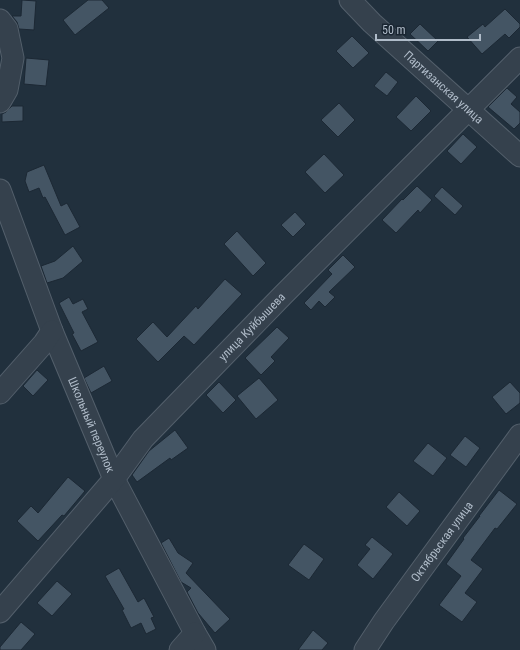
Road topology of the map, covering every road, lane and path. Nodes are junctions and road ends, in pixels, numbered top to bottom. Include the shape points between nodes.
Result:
1 (350, 0) edge
2 (0, 20) edge
3 (520, 58) edge
4 (0, 102) edge
5 (468, 111) junction
6 (520, 156) edge
7 (0, 190) edge
8 (52, 331) junction
9 (0, 393) edge
10 (520, 434) edge
11 (114, 478) junction
12 (0, 612) edge
13 (200, 642) edge
14 (180, 650) edge
15 (365, 650) edge

1 - 5 street, Партизанская улица
2 - 4 street via 7,29 13,58 8,90
3 - 5 street, улица Куйбышева
5 - 6 street, Партизанская улица
5 - 11 street, улица Куйбышева via 143,439
7 - 8 street, Школьный переулок
8 - 9 street
8 - 11 street, Школьный переулок
10 - 15 street, Октябрьская улица
11 - 12 street, улица Куйбышева
11 - 13 street, Школьный переулок
13 - 14 street

